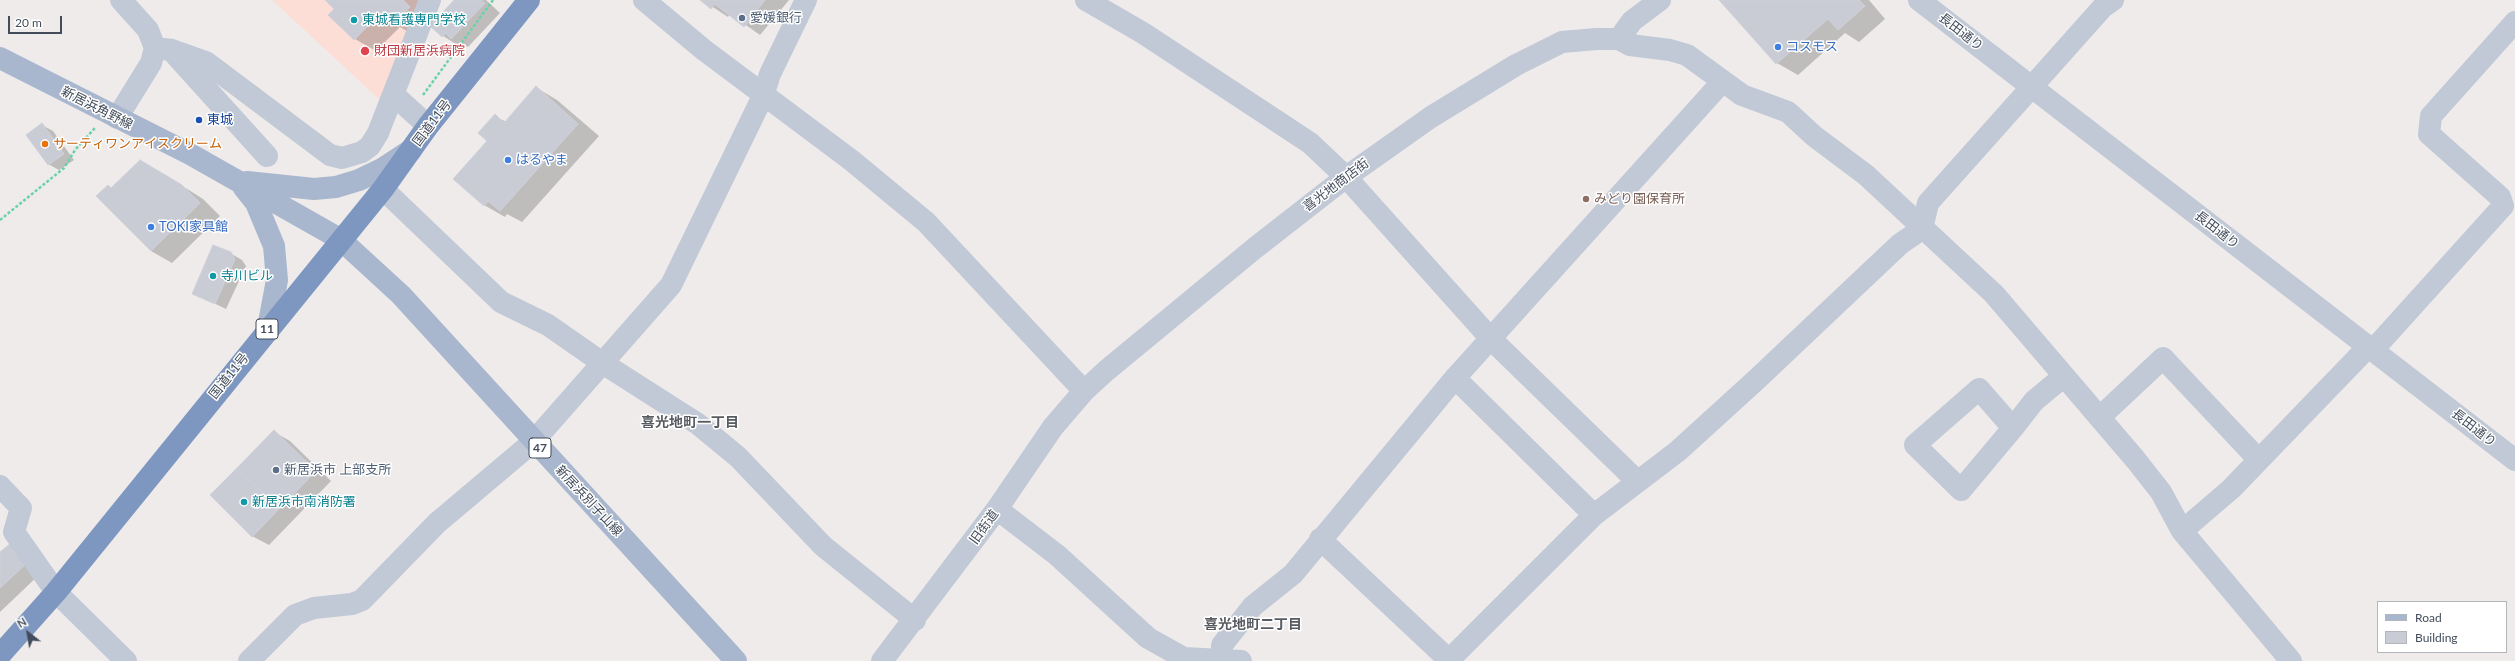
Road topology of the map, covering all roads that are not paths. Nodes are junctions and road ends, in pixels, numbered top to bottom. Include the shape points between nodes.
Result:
1 (121, 0) edge
2 (430, 0) edge
3 (529, 0) edge
4 (644, 0) edge
5 (806, 0) edge
6 (1086, 0) edge
7 (1660, 0) edge
8 (1919, 0) edge
9 (2113, 0) edge
10 (2515, 22) edge
11 (1619, 39) junction
12 (163, 49) junction
13 (0, 58) edge
14 (1722, 82) junction
15 (2032, 88) junction
16 (394, 95) junction
17 (763, 96) junction
18 (111, 116) junction
19 (428, 126) junction
20 (411, 150) junction
21 (267, 156) dead end
22 (1346, 177) junction
23 (238, 181) junction
24 (383, 189) junction
25 (1922, 229) junction
26 (340, 239) junction
27 (268, 328) junction
28 (1492, 340) junction
29 (2371, 349) junction
30 (604, 364) junction
31 (2064, 376) junction
32 (1455, 378) junction
33 (1084, 391) junction
34 (2100, 417) junction
35 (2013, 428) junction
36 (533, 442) junction
37 (2258, 459) junction
38 (2515, 460) edge
39 (1637, 481) junction
40 (0, 486) edge
41 (996, 509) junction
42 (1594, 515) junction
43 (2182, 531) junction
44 (7, 536) edge
45 (1320, 539) junction
46 (56, 592) junction
47 (915, 620) junction
48 (0, 655) edge
49 (1232, 660) edge
50 (126, 661) edge
51 (249, 661) edge
52 (736, 661) edge
53 (882, 661) edge
54 (1449, 661) edge
55 (2291, 661) edge

1 - 12 street
2 - 16 street
3 - 19 highway, 国道11号 / 11
4 - 17 street
5 - 17 street via 770,74
6 - 22 street via 1144,33 1310,143
7 - 11 street via 1632,21
8 - 15 street, 長田通り
9 - 15 street via 2103,7
10 - 29 street via 2431,116 2429,134 2500,197 2503,206
11 - 14 street via 1630,45 1687,55
11 - 22 street, 喜光地商店街 via 1562,42 1516,66 1431,117
12 - 16 street via 206,62 330,155 342,158 362,152 370,146
12 - 18 street
12 - 21 street
13 - 18 main road, 新居浜角野線
14 - 25 street via 1742,95 1788,112 1814,136 1866,175
14 - 28 street via 1514,311
15 - 25 street via 1928,204
15 - 29 street, 長田通り
16 - 19 street
17 - 30 street via 671,285
17 - 33 street via 851,160 926,222
18 - 23 main road, 新居浜角野線 via 190,154
19 - 20 highway, 国道11号 / 11
20 - 23 main road via 382,168 336,187 314,189
20 - 24 highway, 国道11号 / 11
22 - 28 street
22 - 33 street, 喜光地商店街 via 1210,284
23 - 26 main road, 新居浜角野線
23 - 27 main road via 256,203 274,246 277,280
24 - 26 highway, 国道11号 / 11
24 - 30 street via 502,302 548,325
25 - 31 street via 1994,294
25 - 39 street via 1900,244 1678,450
26 - 27 highway, 国道11号 / 11
26 - 36 main road, 新居浜別子山線 / 47 via 401,295
27 - 46 highway, 国道11号 / 11
28 - 32 street
28 - 39 street
29 - 37 street
29 - 38 street, 長田通り
30 - 36 street
30 - 47 street via 709,433 738,457 823,546
31 - 34 street
31 - 35 street via 2034,401
32 - 42 street
32 - 45 street
33 - 41 street, 旧街道 via 1054,427
34 - 37 street via 2163,358
34 - 43 street via 2161,492
35 - 35 street via 1961,490 1916,445 1979,389
36 - 51 street via 438,522 362,600 352,604 314,608 295,615
36 - 52 main road, 新居浜別子山線 / 47
37 - 43 street via 2231,489
39 - 42 street
40 - 44 street via 21,508
41 - 47 street, 旧街道
41 - 49 street via 1057,555 1148,638 1184,658
42 - 54 street
43 - 55 street
44 - 46 street
45 - 49 street via 1293,574 1253,606 1222,645
45 - 54 street
46 - 48 highway, 国道11号 / 11
46 - 50 street
47 - 53 street, 旧街道

